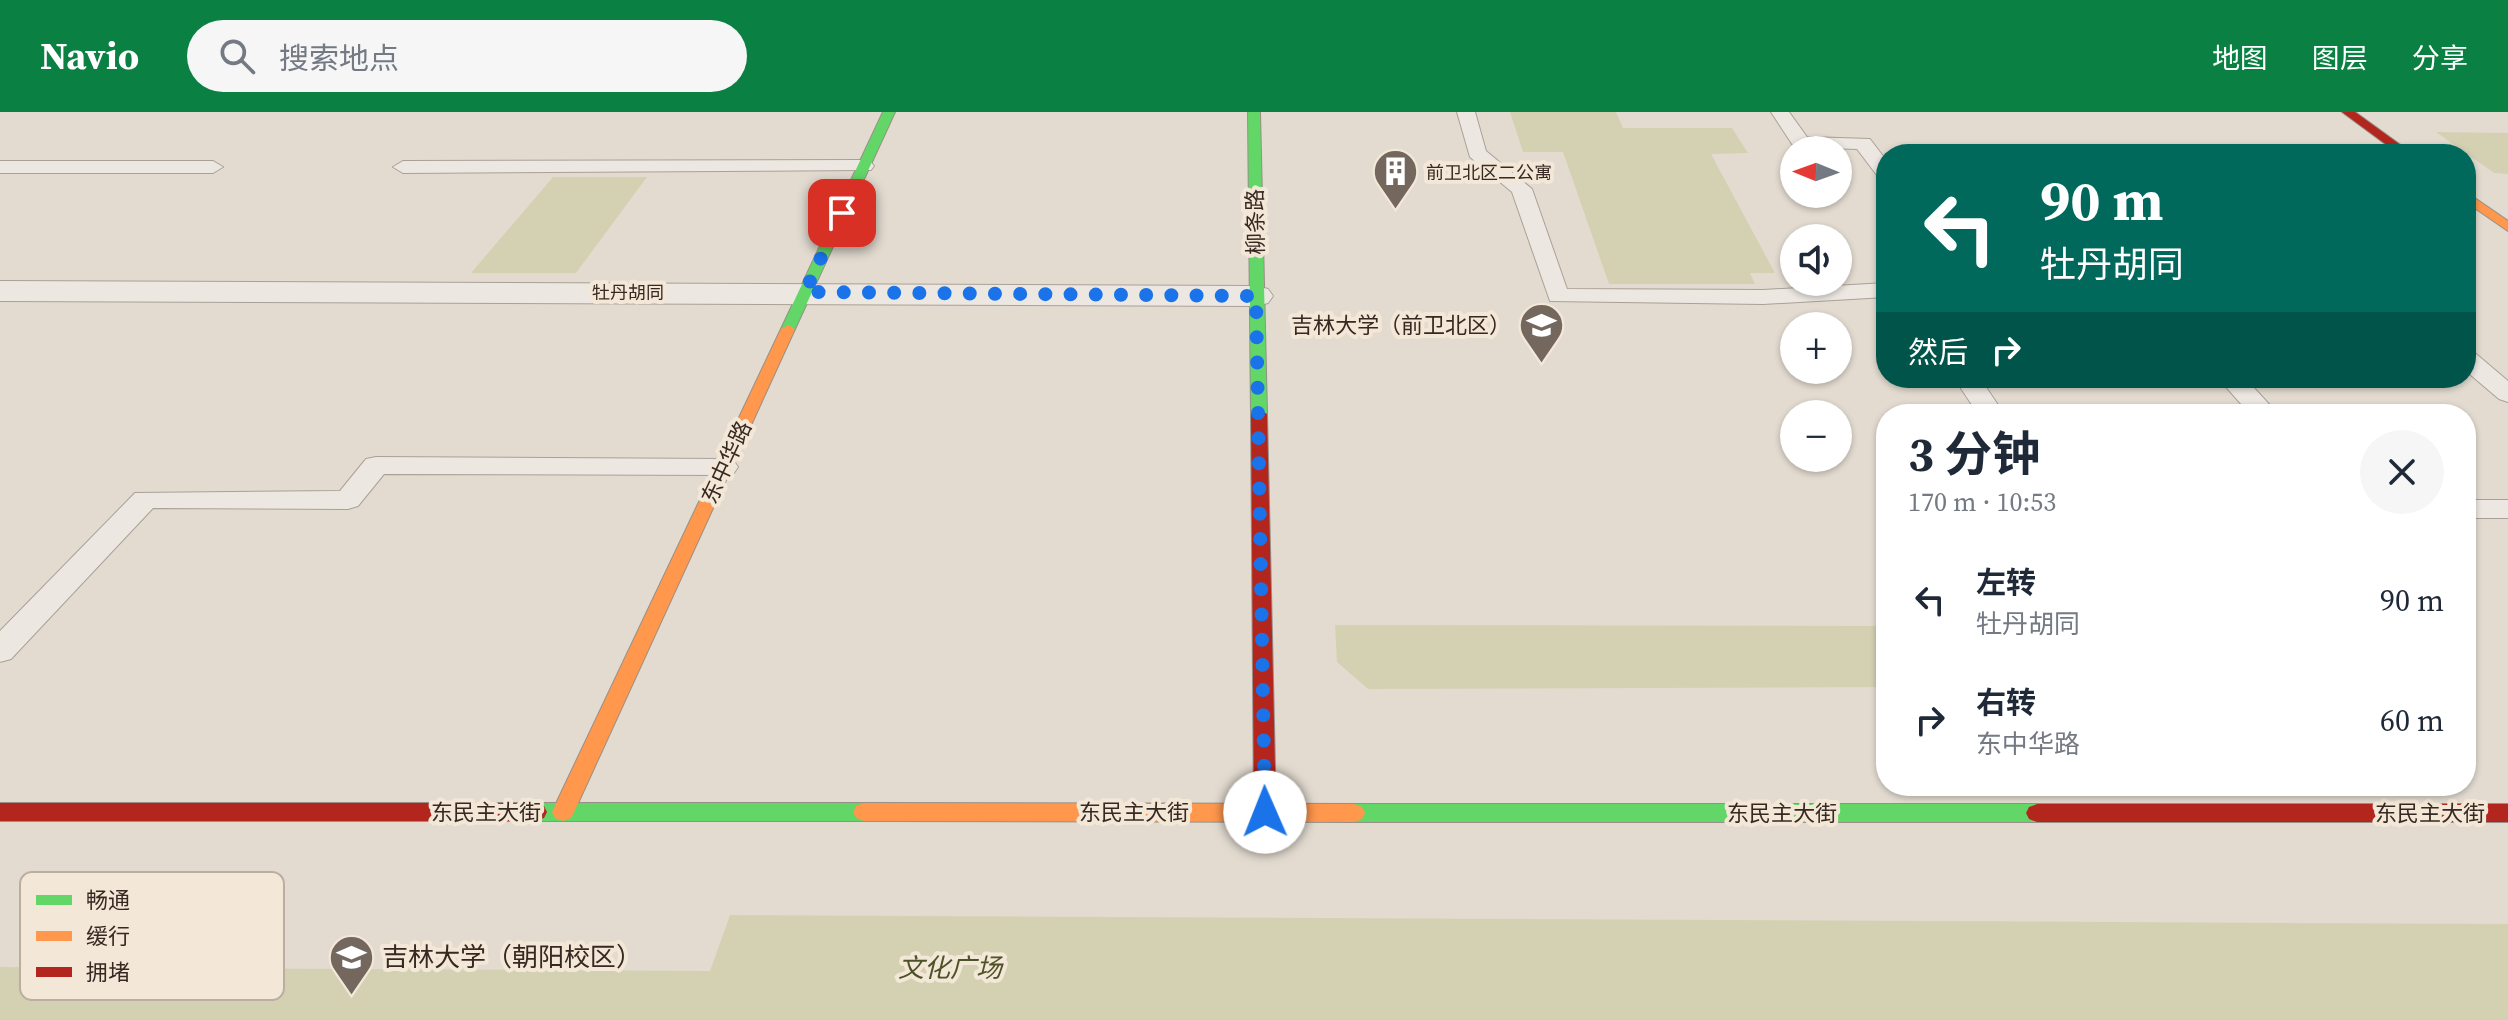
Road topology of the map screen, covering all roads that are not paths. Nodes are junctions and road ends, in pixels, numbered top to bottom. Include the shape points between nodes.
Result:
1 (889, 112) edge
2 (1254, 112) edge
3 (1466, 112) edge
4 (1780, 112) edge
5 (2348, 112) edge
6 (2393, 144) edge
7 (1876, 161) edge
8 (864, 166) junction
9 (0, 167) edge
10 (213, 167) dead end
11 (403, 167) dead end
12 (2476, 203) edge
13 (2508, 227) edge
14 (0, 291) edge
15 (1876, 291) edge
16 (805, 292) junction
17 (1256, 296) junction
18 (2476, 367) edge
19 (2240, 388) edge
20 (2508, 394) edge
21 (2256, 404) edge
22 (724, 467) junction
23 (2476, 509) edge
24 (2508, 509) edge
25 (0, 651) edge
26 (0, 812) edge
27 (563, 812) junction
28 (1265, 812) junction
29 (2508, 813) edge

1 - 8 street, 东中华路
2 - 17 street, 柳条路
3 - 15 lane via 1477,153 1522,189 1558,296 1763,297
4 - 7 lane via 1801,143 1863,143
5 - 6 street
8 - 11 lane
8 - 16 street, 东中华路
9 - 10 lane
12 - 13 street
14 - 16 street, 牡丹胡同
16 - 17 street, 牡丹胡同
16 - 22 street, 东中华路
17 - 28 street, 柳条路
18 - 20 lane
19 - 21 lane
22 - 25 lane via 376,465 348,500 145,499
22 - 27 street, 东中华路
23 - 24 lane
26 - 27 street, 东民主大街
27 - 28 street, 东民主大街
28 - 29 street, 东民主大街

